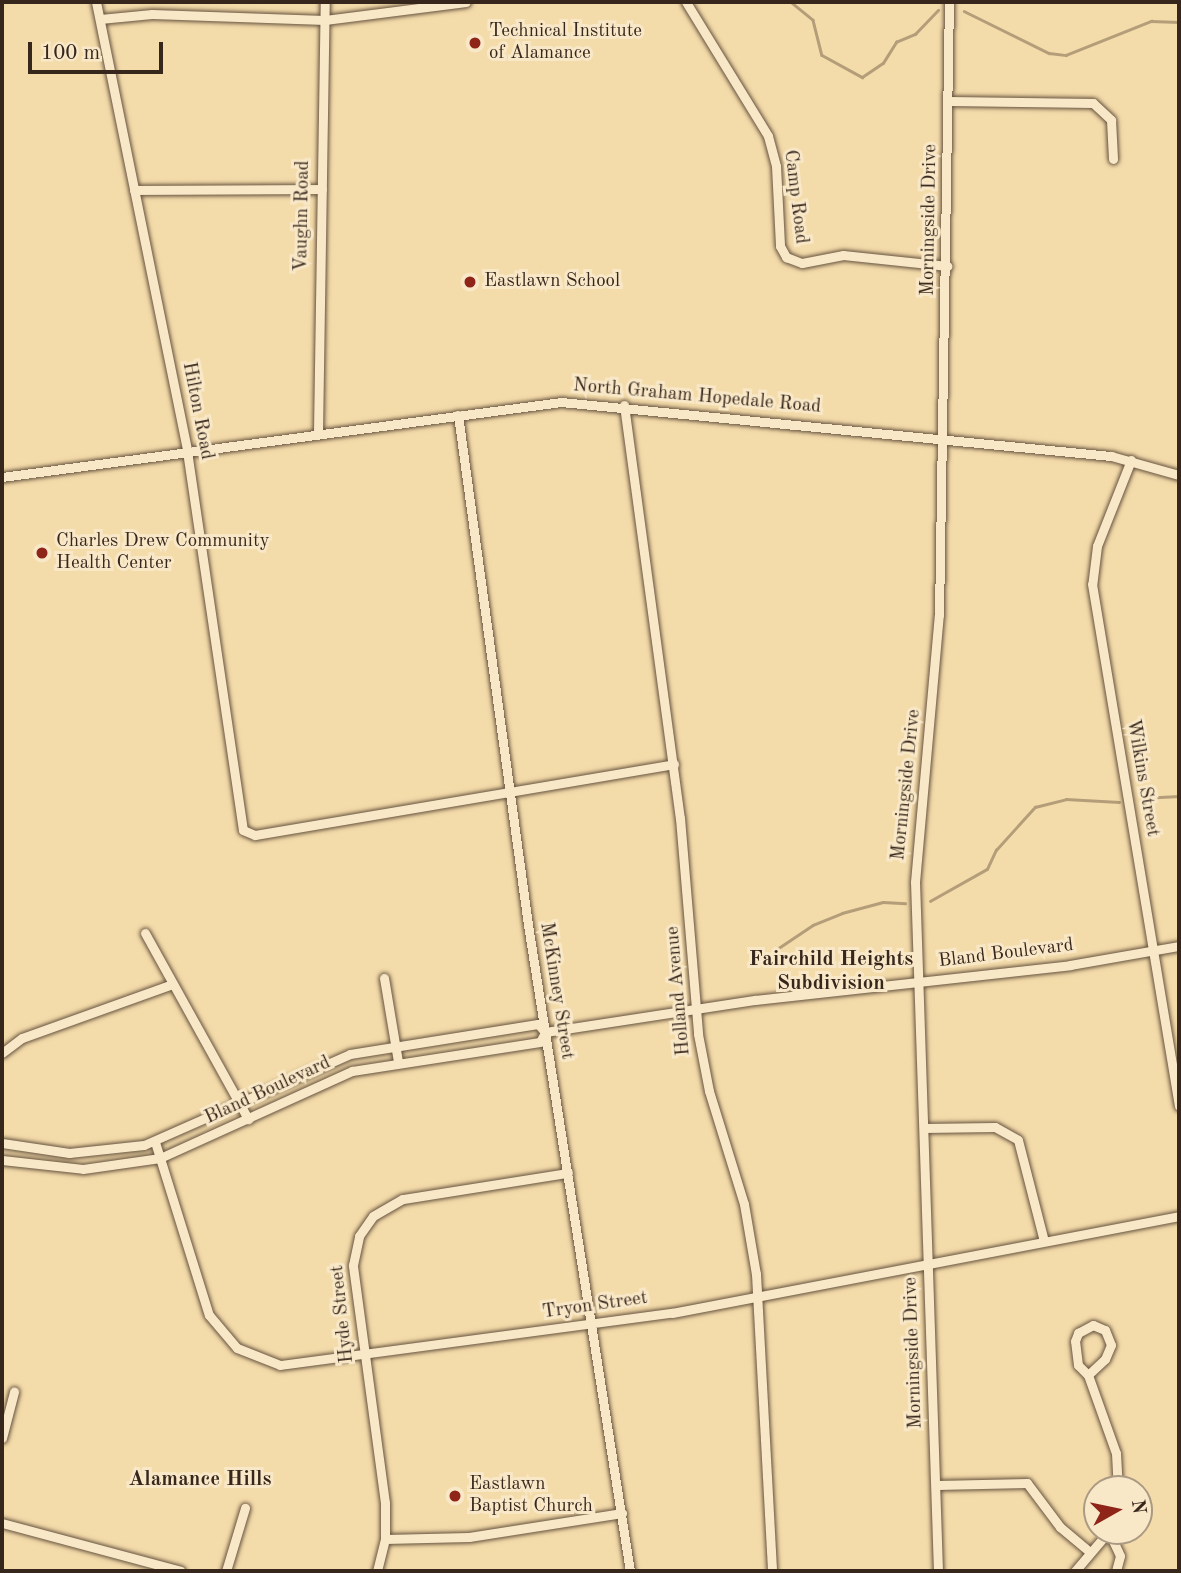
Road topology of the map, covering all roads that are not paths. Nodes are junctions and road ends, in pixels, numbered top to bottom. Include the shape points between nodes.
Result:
1 (96, 2) edge
2 (325, 2) edge
3 (466, 2) edge
4 (686, 2) edge
5 (949, 2) edge
6 (100, 19) junction
7 (325, 20) junction
8 (949, 101) junction
9 (1113, 159) dead end
10 (321, 189) junction
11 (134, 190) junction
12 (947, 266) junction
13 (624, 405) junction
14 (458, 415) junction
15 (318, 432) junction
16 (945, 438) junction
17 (187, 451) junction
18 (1131, 460) junction
19 (1179, 475) edge
20 (2, 477) edge
21 (674, 764) junction
22 (509, 794) junction
23 (145, 933) dead end
24 (1179, 946) edge
25 (1153, 950) junction
26 (384, 978) dead end
27 (918, 982) junction
28 (173, 984) junction
29 (696, 1010) junction
30 (545, 1032) junction
31 (395, 1046) junction
32 (2, 1052) edge
33 (398, 1062) junction
34 (241, 1105) junction
35 (1179, 1106) edge
36 (248, 1119) junction
37 (924, 1128) junction
38 (155, 1142) junction
39 (2, 1143) edge
40 (160, 1158) junction
41 (2, 1160) edge
42 (568, 1173) junction
43 (1179, 1216) edge
44 (1044, 1241) junction
45 (929, 1263) junction
46 (755, 1297) junction
47 (592, 1325) junction
48 (364, 1356) junction
49 (1088, 1376) junction
50 (14, 1392) dead end
51 (2, 1438) edge
52 (1117, 1475) edge
53 (937, 1485) junction
54 (245, 1508) dead end
55 (622, 1513) junction
56 (2, 1523) edge
57 (385, 1539) junction
58 (1096, 1545) edge
59 (1115, 1545) edge
60 (1090, 1551) junction
61 (181, 1571) edge
62 (226, 1571) edge
63 (377, 1571) edge
64 (629, 1571) edge
65 (772, 1571) edge
66 (938, 1571) edge
67 (1075, 1571) edge
68 (1116, 1571) edge

1 - 6 street, Hilton Road
2 - 7 street, Vaughn Road
3 - 7 street
4 - 12 street, Camp Road via 768,136 776,166 780,246 786,257 802,262 843,255
5 - 8 street, Morningside Drive
6 - 7 street via 152,15
6 - 11 street, Hilton Road
7 - 10 street, Vaughn Road
8 - 9 street via 1093,103 1111,120
8 - 12 street, Morningside Drive
10 - 11 street
10 - 15 street, Vaughn Road
11 - 17 street, Hilton Road
12 - 16 street, Morningside Drive
13 - 14 street, North Graham Hopedale Road via 539,403
13 - 16 street, North Graham Hopedale Road
13 - 21 street, Holland Avenue
14 - 15 street, North Graham Hopedale Road
14 - 22 street, McKinney Street
15 - 17 street, North Graham Hopedale Road
16 - 18 street, North Graham Hopedale Road
16 - 27 street, Morningside Drive via 939,615 917,848
17 - 20 street, North Graham Hopedale Road
17 - 22 street, Hilton Road via 243,830 255,835
18 - 19 street, North Graham Hopedale Road
18 - 25 street, Wilkins Street via 1097,546 1092,584
21 - 22 street
21 - 29 street, Holland Avenue
22 - 30 street, McKinney Street
23 - 28 street
24 - 25 street, Bland Boulevard
25 - 27 street, Bland Boulevard
25 - 35 street, Wilkins Street
26 - 31 street
27 - 29 street, Bland Boulevard
27 - 37 street, Morningside Drive
28 - 32 street via 22,1038
28 - 34 street
29 - 30 street, Bland Boulevard
29 - 46 street, Holland Avenue via 709,1091 750,1233
30 - 31 street, Bland Boulevard via 538,1024
30 - 33 street, Bland Boulevard via 540,1042
30 - 42 street, McKinney Street
31 - 33 street
31 - 34 street, Bland Boulevard via 336,1059
33 - 36 street, Bland Boulevard via 330,1080
34 - 36 street
34 - 38 street, Bland Boulevard
36 - 40 street, Bland Boulevard
37 - 44 street via 995,1128 1018,1140
37 - 45 street, Morningside Drive
38 - 39 street, Bland Boulevard via 79,1153
38 - 40 street, Tryon Street
40 - 41 street, Bland Boulevard via 83,1169
40 - 48 street, Tryon Street via 199,1287 220,1331 237,1348 280,1365
42 - 47 street, McKinney Street
42 - 48 street, Hyde Street via 403,1199 373,1216 359,1236 353,1265
43 - 44 street, Tryon Street
44 - 45 street, Tryon Street
45 - 46 street, Tryon Street
45 - 53 street, Morningside Drive
46 - 47 street, Tryon Street
46 - 65 street, Holland Avenue
47 - 48 street, Tryon Street
47 - 55 street, McKinney Street
48 - 57 street, Hyde Street via 385,1503
49 - 49 street via 1078,1365 1075,1341 1093,1325 1105,1330 1111,1345
49 - 52 street via 1116,1453
50 - 51 street
53 - 60 street via 1027,1483 1060,1527
53 - 66 street, Morningside Drive
54 - 62 street
55 - 57 street via 469,1537
55 - 64 street, McKinney Street
56 - 61 street
57 - 63 street, Hyde Street
58 - 60 street
59 - 68 street via 1120,1556
60 - 67 street

